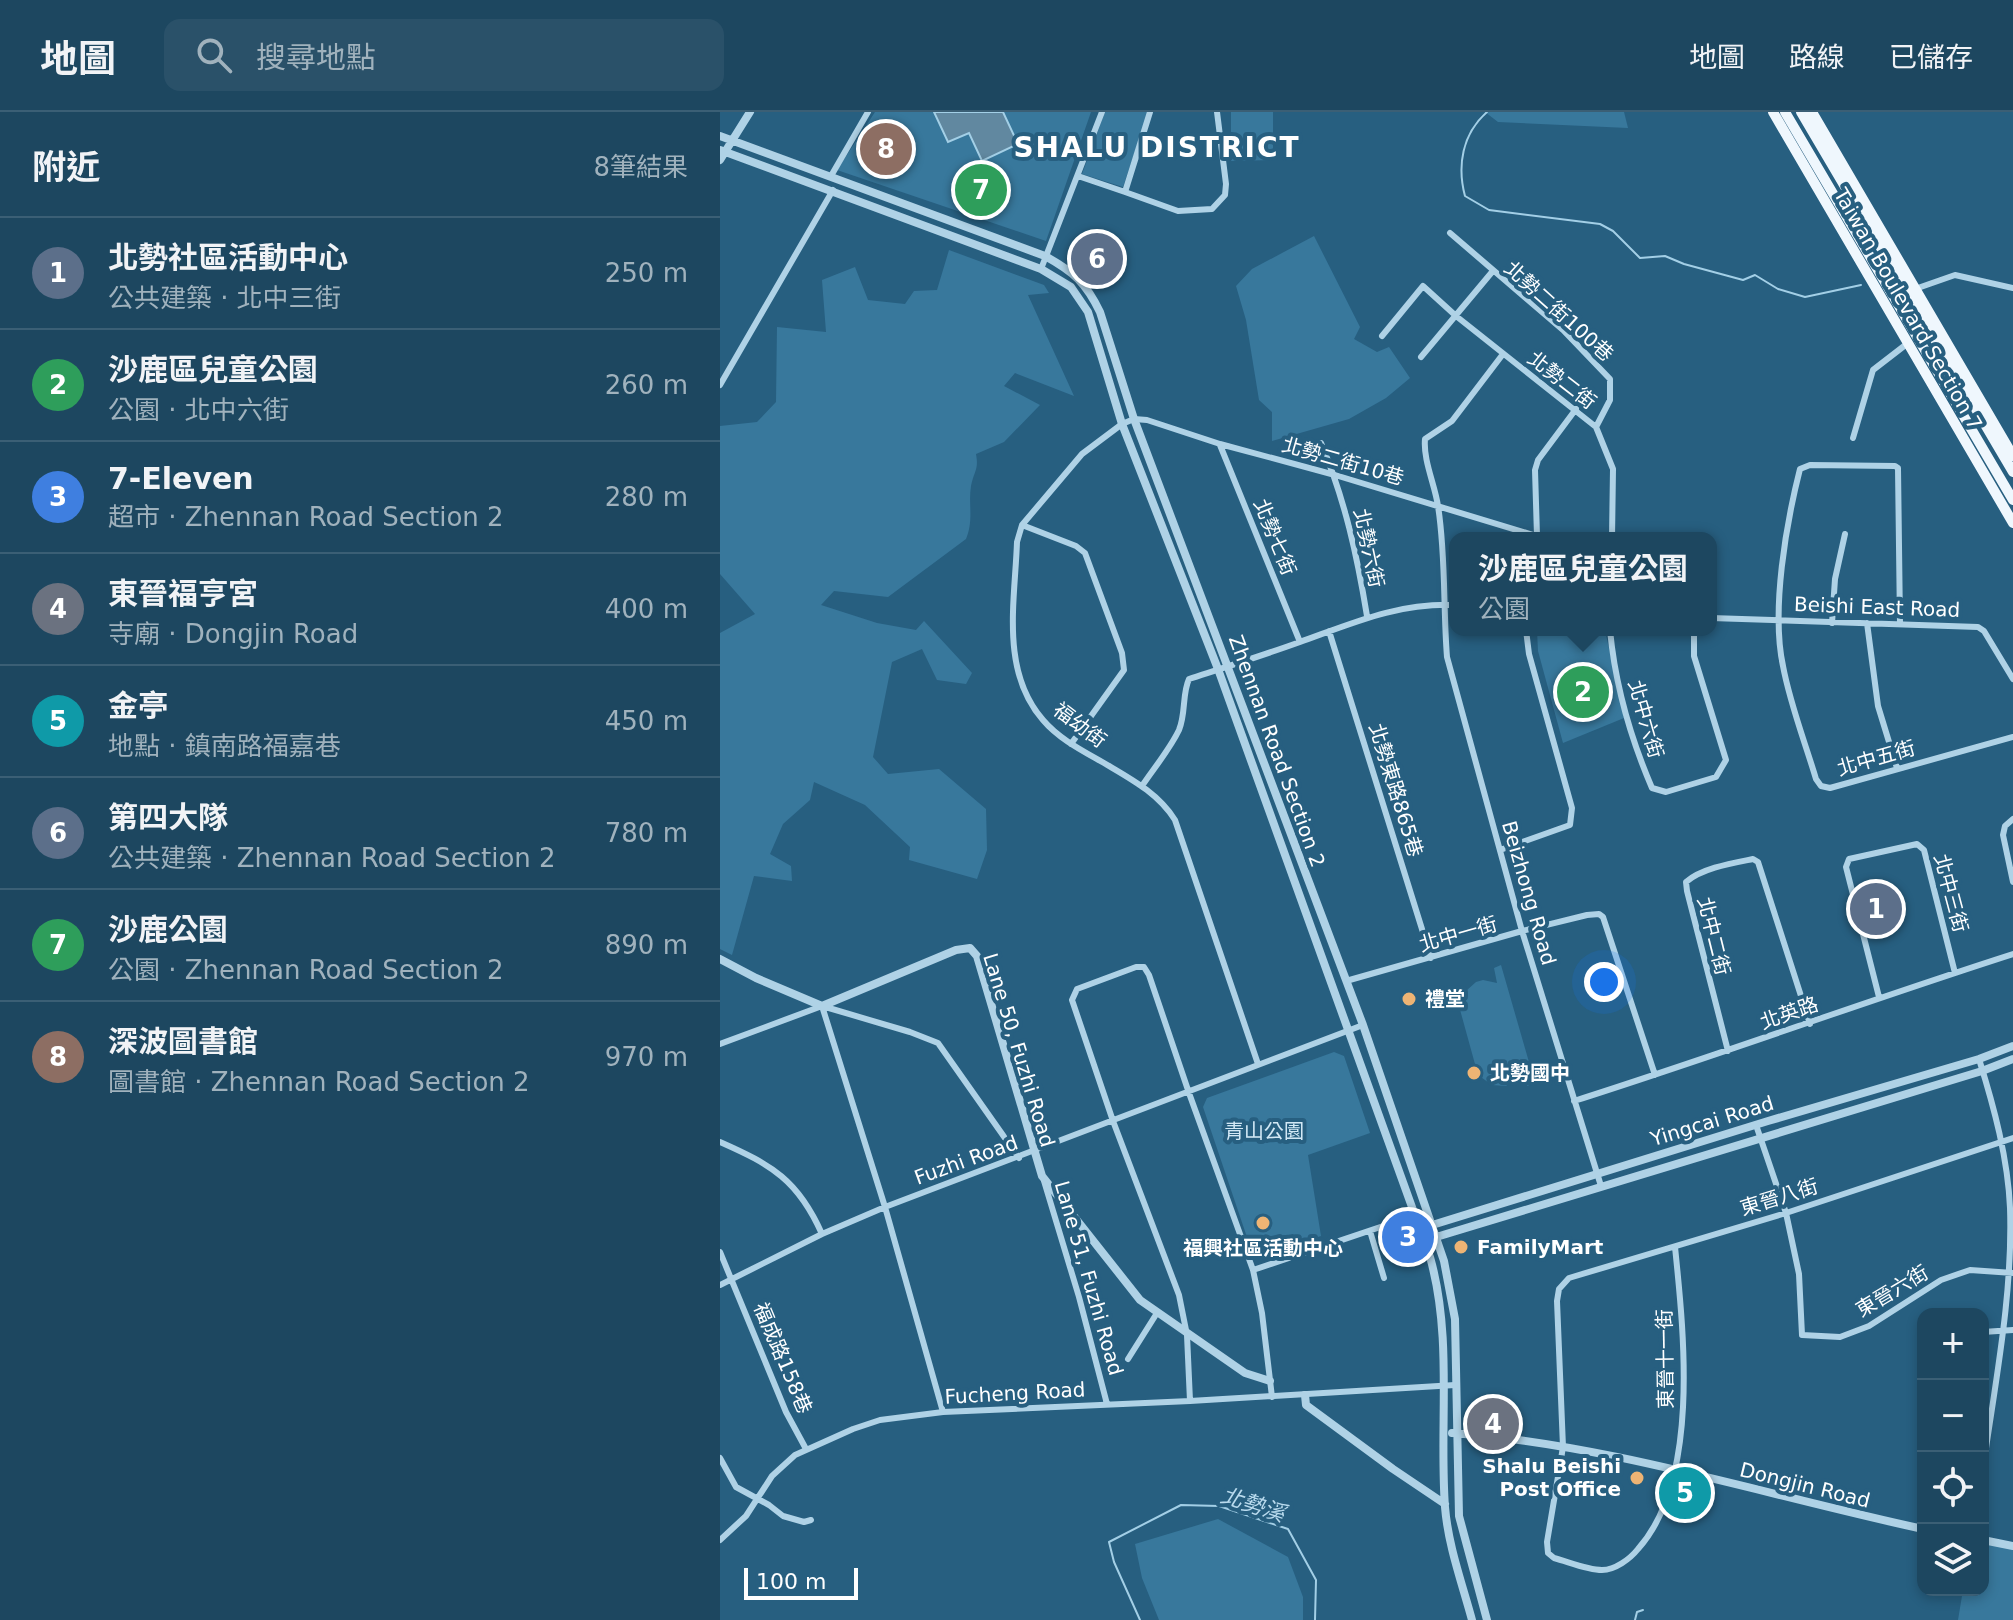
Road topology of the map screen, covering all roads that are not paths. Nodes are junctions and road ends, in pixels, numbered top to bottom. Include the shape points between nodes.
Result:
1 (750, 112) edge
2 (868, 112) edge
3 (1102, 112) edge
4 (1150, 112) edge
5 (1217, 112) edge
6 (1773, 112) edge
7 (1785, 112) edge
8 (1801, 112) edge
9 (1812, 112) edge
10 (720, 136) edge
11 (732, 141) junction
12 (722, 154) edge
13 (831, 176) junction
14 (1078, 176) junction
15 (833, 190) junction
16 (1125, 192) junction
17 (1450, 233) dead end
18 (1045, 256) junction
19 (1041, 269) junction
20 (1492, 272) junction
21 (2013, 288) edge
22 (1915, 289) junction
23 (1456, 316) junction
24 (1382, 336) dead end
25 (1908, 343) junction
26 (1503, 354) junction
27 (1421, 357) dead end
28 (720, 385) edge
29 (1576, 409) junction
30 (1134, 419) junction
31 (1122, 424) junction
32 (1596, 427) junction
33 (1853, 438) dead end
34 (1321, 443) dead end
35 (1220, 444) junction
36 (2013, 456) edge
37 (2013, 472) edge
38 (1335, 475) junction
39 (2013, 500) edge
40 (1438, 505) junction
41 (2013, 523) edge
42 (1022, 525) junction
43 (1523, 532) edge
44 (1539, 532) edge
45 (1612, 532) edge
46 (1845, 534) dead end
47 (1445, 605) junction
48 (1449, 605) edge
49 (1367, 616) junction
50 (1717, 618) edge
51 (1780, 620) junction
52 (1832, 623) junction
53 (1867, 623) junction
54 (1900, 624) junction
55 (1329, 631) junction
56 (1527, 636) edge
57 (1611, 636) edge
58 (1694, 636) edge
59 (1300, 642) junction
60 (1229, 666) junction
61 (1218, 669) junction
62 (2013, 679) edge
63 (2013, 737) edge
64 (1071, 744) junction
65 (1897, 768) junction
66 (1142, 786) junction
67 (2013, 819) edge
68 (1500, 850) junction
69 (2013, 882) edge
70 (1522, 931) junction
71 (2013, 954) edge
72 (1431, 958) junction
73 (720, 959) edge
74 (1955, 973) junction
75 (1346, 981) junction
76 (1879, 997) junction
77 (822, 1006) junction
78 (1810, 1024) junction
79 (1363, 1025) junction
80 (1350, 1030) junction
81 (720, 1044) edge
82 (2013, 1046) edge
83 (1728, 1051) junction
84 (1979, 1059) junction
85 (2013, 1059) edge
86 (1258, 1064) junction
87 (1982, 1071) junction
88 (1655, 1075) junction
89 (1189, 1093) junction
90 (1574, 1101) junction
91 (1113, 1121) junction
92 (1756, 1125) junction
93 (1761, 1137) junction
94 (2013, 1138) edge
95 (720, 1142) edge
96 (2000, 1142) junction
97 (1034, 1152) junction
98 (1019, 1158) junction
99 (1597, 1173) junction
100 (1042, 1176) junction
101 (1601, 1186) junction
102 (885, 1207) junction
103 (1786, 1213) junction
104 (1416, 1215) junction
105 (1432, 1225) junction
106 (1420, 1229) junction
107 (1370, 1231) junction
108 (822, 1234) junction
109 (1437, 1237) junction
110 (1424, 1241) junction
111 (1675, 1247) junction
112 (720, 1252) edge
113 (1253, 1270) junction
114 (2010, 1273) edge
115 (732, 1278) junction
116 (1384, 1278) dead end
117 (720, 1285) edge
118 (1157, 1313) junction
119 (2013, 1330) edge
120 (2003, 1331) junction
121 (1989, 1332) edge
122 (1187, 1335) junction
123 (1128, 1359) dead end
124 (1270, 1381) junction
125 (1442, 1385) junction
126 (1455, 1385) junction
127 (1305, 1395) junction
128 (1272, 1397) junction
129 (1190, 1401) junction
130 (1107, 1404) junction
131 (943, 1412) junction
132 (1443, 1432) junction
133 (1456, 1433) junction
134 (1563, 1447) junction
135 (806, 1449) junction
136 (1985, 1452) edge
137 (720, 1458) edge
138 (1673, 1470) junction
139 (755, 1499) junction
140 (1445, 1504) junction
141 (811, 1520) dead end
142 (1917, 1528) edge
143 (720, 1540) edge
144 (1989, 1541) edge
145 (2013, 1546) edge
146 (1472, 1620) edge
147 (1487, 1620) edge

1 - 11 street
2 - 13 street
3 - 14 street
4 - 16 street
5 - 16 street via 1226,184 1225,195 1212,209 1178,211
6 - 25 main road, Taiwan Boulevard Section 7
7 - 39 main road, Taiwan Boulevard Section 7
8 - 37 main road, Taiwan Boulevard Section 7
9 - 22 main road, Taiwan Boulevard Section 7
10 - 11 street, Zhennan Road Section 2
11 - 12 street
11 - 13 street, Zhennan Road Section 2
12 - 15 street, Zhennan Road Section 2
13 - 18 street, Zhennan Road Section 2
14 - 16 street
14 - 18 street
15 - 19 street, Zhennan Road Section 2
15 - 28 street
17 - 20 street, 北勢二街100巷
18 - 19 street
18 - 30 street, Zhennan Road Section 2 via 1070,270 1093,296
19 - 31 street, Zhennan Road Section 2 via 1071,287 1088,312
20 - 23 street
20 - 32 street, 北勢二街100巷 via 1563,330 1610,379 1610,400
21 - 22 street via 1955,275
22 - 36 main road, Taiwan Boulevard Section 7
23 - 24 street, 北勢二街 via 1423,286
23 - 26 street, 北勢二街
23 - 27 street
25 - 33 street via 1873,370
25 - 41 main road, Taiwan Boulevard Section 7
26 - 29 street, 北勢二街
26 - 40 street, Beizhong Road via 1452,421 1425,439
29 - 32 street, 北勢二街
29 - 44 street via 1538,460
30 - 31 street
30 - 35 street, 北勢二街10巷
30 - 60 street, Zhennan Road Section 2
31 - 42 street via 1082,454
31 - 61 street, Zhennan Road Section 2
32 - 45 street, 北勢二街 via 1613,469
34 - 38 street, 北勢六街
35 - 38 street, 北勢二街10巷
35 - 59 street, 北勢七街
38 - 40 street, 北勢二街10巷
38 - 49 street, 北勢六街 via 1354,540
40 - 43 street, 北勢二街10巷
40 - 47 street, Beizhong Road
42 - 64 street, 福幼街 via 1017,542 1016,672 1044,721
42 - 64 street via 1085,553 1122,653 1124,670
46 - 52 street
47 - 48 street
47 - 49 street
47 - 68 street, Beizhong Road via 1447,657
49 - 55 street
50 - 51 street, Beishi East Road
51 - 52 street, Beishi East Road
51 - 54 street via 1781,575 1800,469 1895,466 1900,475
51 - 65 street, 北中五街 via 1782,664 1821,786 1830,788
52 - 53 street, Beishi East Road
53 - 54 street, Beishi East Road
53 - 65 street via 1878,706
54 - 62 street, Beishi East Road via 1978,627
55 - 59 street
55 - 72 street, 北勢東路865巷
56 - 68 street via 1572,808 1570,825
57 - 58 street, 北中六街 via 1644,771 1652,788 1666,792 1716,777 1726,760 1694,656
59 - 60 street
60 - 61 street
60 - 75 street, Zhennan Road Section 2
61 - 66 street via 1189,679 1178,731
61 - 80 street, Zhennan Road Section 2
63 - 65 street, 北中五街
64 - 66 street, 福幼街
66 - 86 street, 福幼街 via 1175,820
67 - 69 street via 2003,835
68 - 70 street, Beizhong Road
70 - 72 street, 北中一街
70 - 88 street, 北中一街 via 1587,915 1603,917
70 - 90 street, Beizhong Road
71 - 74 street, 北英路
72 - 75 street, 北中一街
73 - 77 street
74 - 76 street, 北英路
74 - 76 street, 北中三街 via 1924,850 1917,844 1849,859 1846,867
75 - 79 street, Zhennan Road Section 2
76 - 78 street, 北英路
77 - 81 street
77 - 97 street, Lane 50, Fuzhi Road via 970,948 977,956
77 - 98 street via 938,1043
77 - 102 street
78 - 83 street, 北英路
78 - 83 street, 北中二街 via 1758,862 1736,862 1692,876 1687,891
79 - 80 street, Fuzhi Road
79 - 105 street, Zhennan Road Section 2
80 - 86 street, Fuzhi Road
80 - 104 street, Zhennan Road Section 2
82 - 84 street, Yingcai Road
83 - 88 street, 北英路
84 - 87 street
84 - 92 street, Yingcai Road
85 - 87 street, Yingcai Road
86 - 89 street, Fuzhi Road
87 - 93 street, Yingcai Road
87 - 96 street
88 - 90 street, 北英路
89 - 91 street, Fuzhi Road
89 - 91 street via 1149,975 1144,967 1115,974 1077,989 1072,1000
89 - 113 street
90 - 99 street, Beizhong Road
91 - 97 street, Fuzhi Road
91 - 122 street via 1179,1295
92 - 93 street
92 - 99 street, Yingcai Road
93 - 101 street, Yingcai Road
93 - 103 street
94 - 96 street, 東晉八街
95 - 108 street via 781,1174 810,1207
96 - 103 street, 東晉八街
96 - 114 street via 2010,1210
97 - 98 street, Fuzhi Road
97 - 100 street, Lane 50, Fuzhi Road
98 - 102 street, Fuzhi Road
99 - 101 street, Beizhong Road
99 - 105 street, Yingcai Road
100 - 118 street, Lane 51, Fuzhi Road via 1140,1300
100 - 130 street, Lane 51, Fuzhi Road
101 - 109 street, Yingcai Road
102 - 108 street, Fuzhi Road
102 - 131 street
103 - 111 street, 東晉八街
103 - 114 street, 東晉六街 via 1799,1274 1802,1335 1840,1337 1869,1326 1941,1280 1970,1270
104 - 106 street, Zhennan Road Section 2
104 - 107 street
105 - 106 street, Yingcai Road
105 - 109 street, Zhennan Road Section 2
106 - 110 street, Zhennan Road Section 2
107 - 113 street
107 - 116 street
108 - 115 street, Fuzhi Road
109 - 110 street, Yingcai Road
109 - 126 street, Zhennan Road Section 2 via 1453,1300
110 - 125 street, Zhennan Road Section 2 via 1439,1292
111 - 134 street, 東晉八街 via 1569,1278 1559,1289
111 - 138 street, 東晉十一街 via 1684,1373
112 - 115 street, 福成路158巷
113 - 124 street
114 - 120 street
115 - 117 street, Fuzhi Road
115 - 135 street, 福成路158巷
118 - 122 street, Lane 51, Fuzhi Road
118 - 123 street
119 - 120 street
120 - 121 street
120 - 136 street
122 - 124 street, Lane 51, Fuzhi Road via 1245,1373
122 - 129 street
124 - 128 street
125 - 126 street, Fucheng Road
125 - 127 street, Fucheng Road
125 - 132 street, Zhennan Road Section 2
126 - 133 street, Zhennan Road Section 2
127 - 128 street, Fucheng Road
127 - 140 street via 1306,1405 1339,1431
128 - 129 street, Fucheng Road
129 - 130 street, Fucheng Road
130 - 131 street, Fucheng Road
131 - 135 street, Fucheng Road via 880,1420
132 - 133 street, Dongjin Road
132 - 140 street, Zhennan Road Section 2
133 - 134 street, Dongjin Road
133 - 147 street, Zhennan Road Section 2 via 1459,1516
134 - 138 street, Dongjin Road
134 - 138 street, 東晉十一街 via 1548,1553 1585,1567 1603,1570 1635,1553 1657,1524
135 - 139 street, Fucheng Road via 784,1463
137 - 139 street via 736,1487
138 - 142 street, Dongjin Road
139 - 141 street via 794,1520
139 - 143 street, Fucheng Road via 746,1516
140 - 146 street, Zhennan Road Section 2
144 - 145 street

